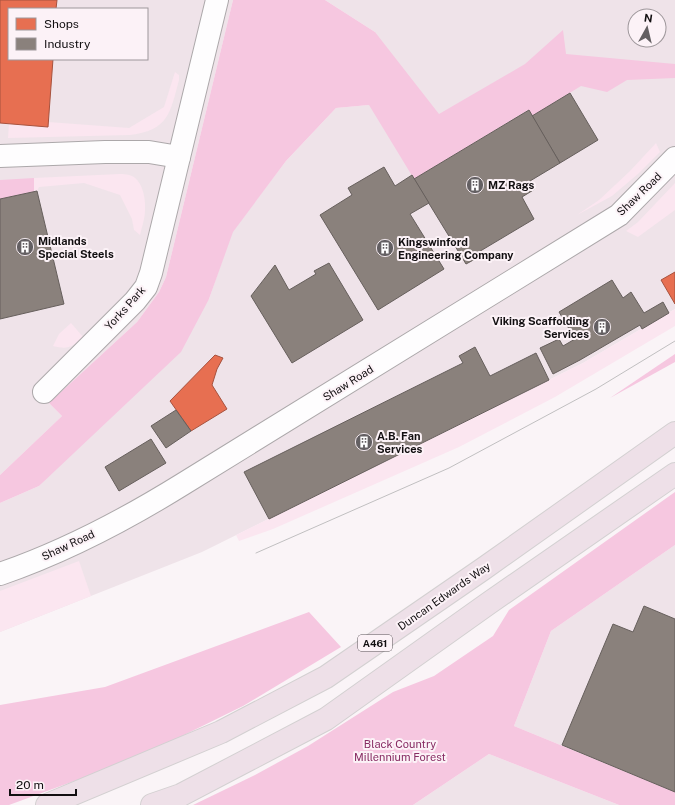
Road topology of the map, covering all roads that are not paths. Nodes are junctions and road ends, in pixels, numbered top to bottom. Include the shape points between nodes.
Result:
1 (216, 0) edge
2 (0, 156) edge
3 (180, 157) junction
4 (675, 158) edge
5 (44, 392) dead end
6 (675, 433) edge
7 (675, 474) edge
8 (0, 574) edge
9 (47, 805) edge
10 (152, 805) edge

1 - 3 street, Yorks Park
2 - 3 street via 149,152
3 - 5 street, Yorks Park via 146,286 135,301
4 - 8 street, Shaw Road via 619,215 177,488 65,549
6 - 9 highway, Duncan Edwards Way / A461 via 326,677 221,732
7 - 10 highway via 326,719 181,795

